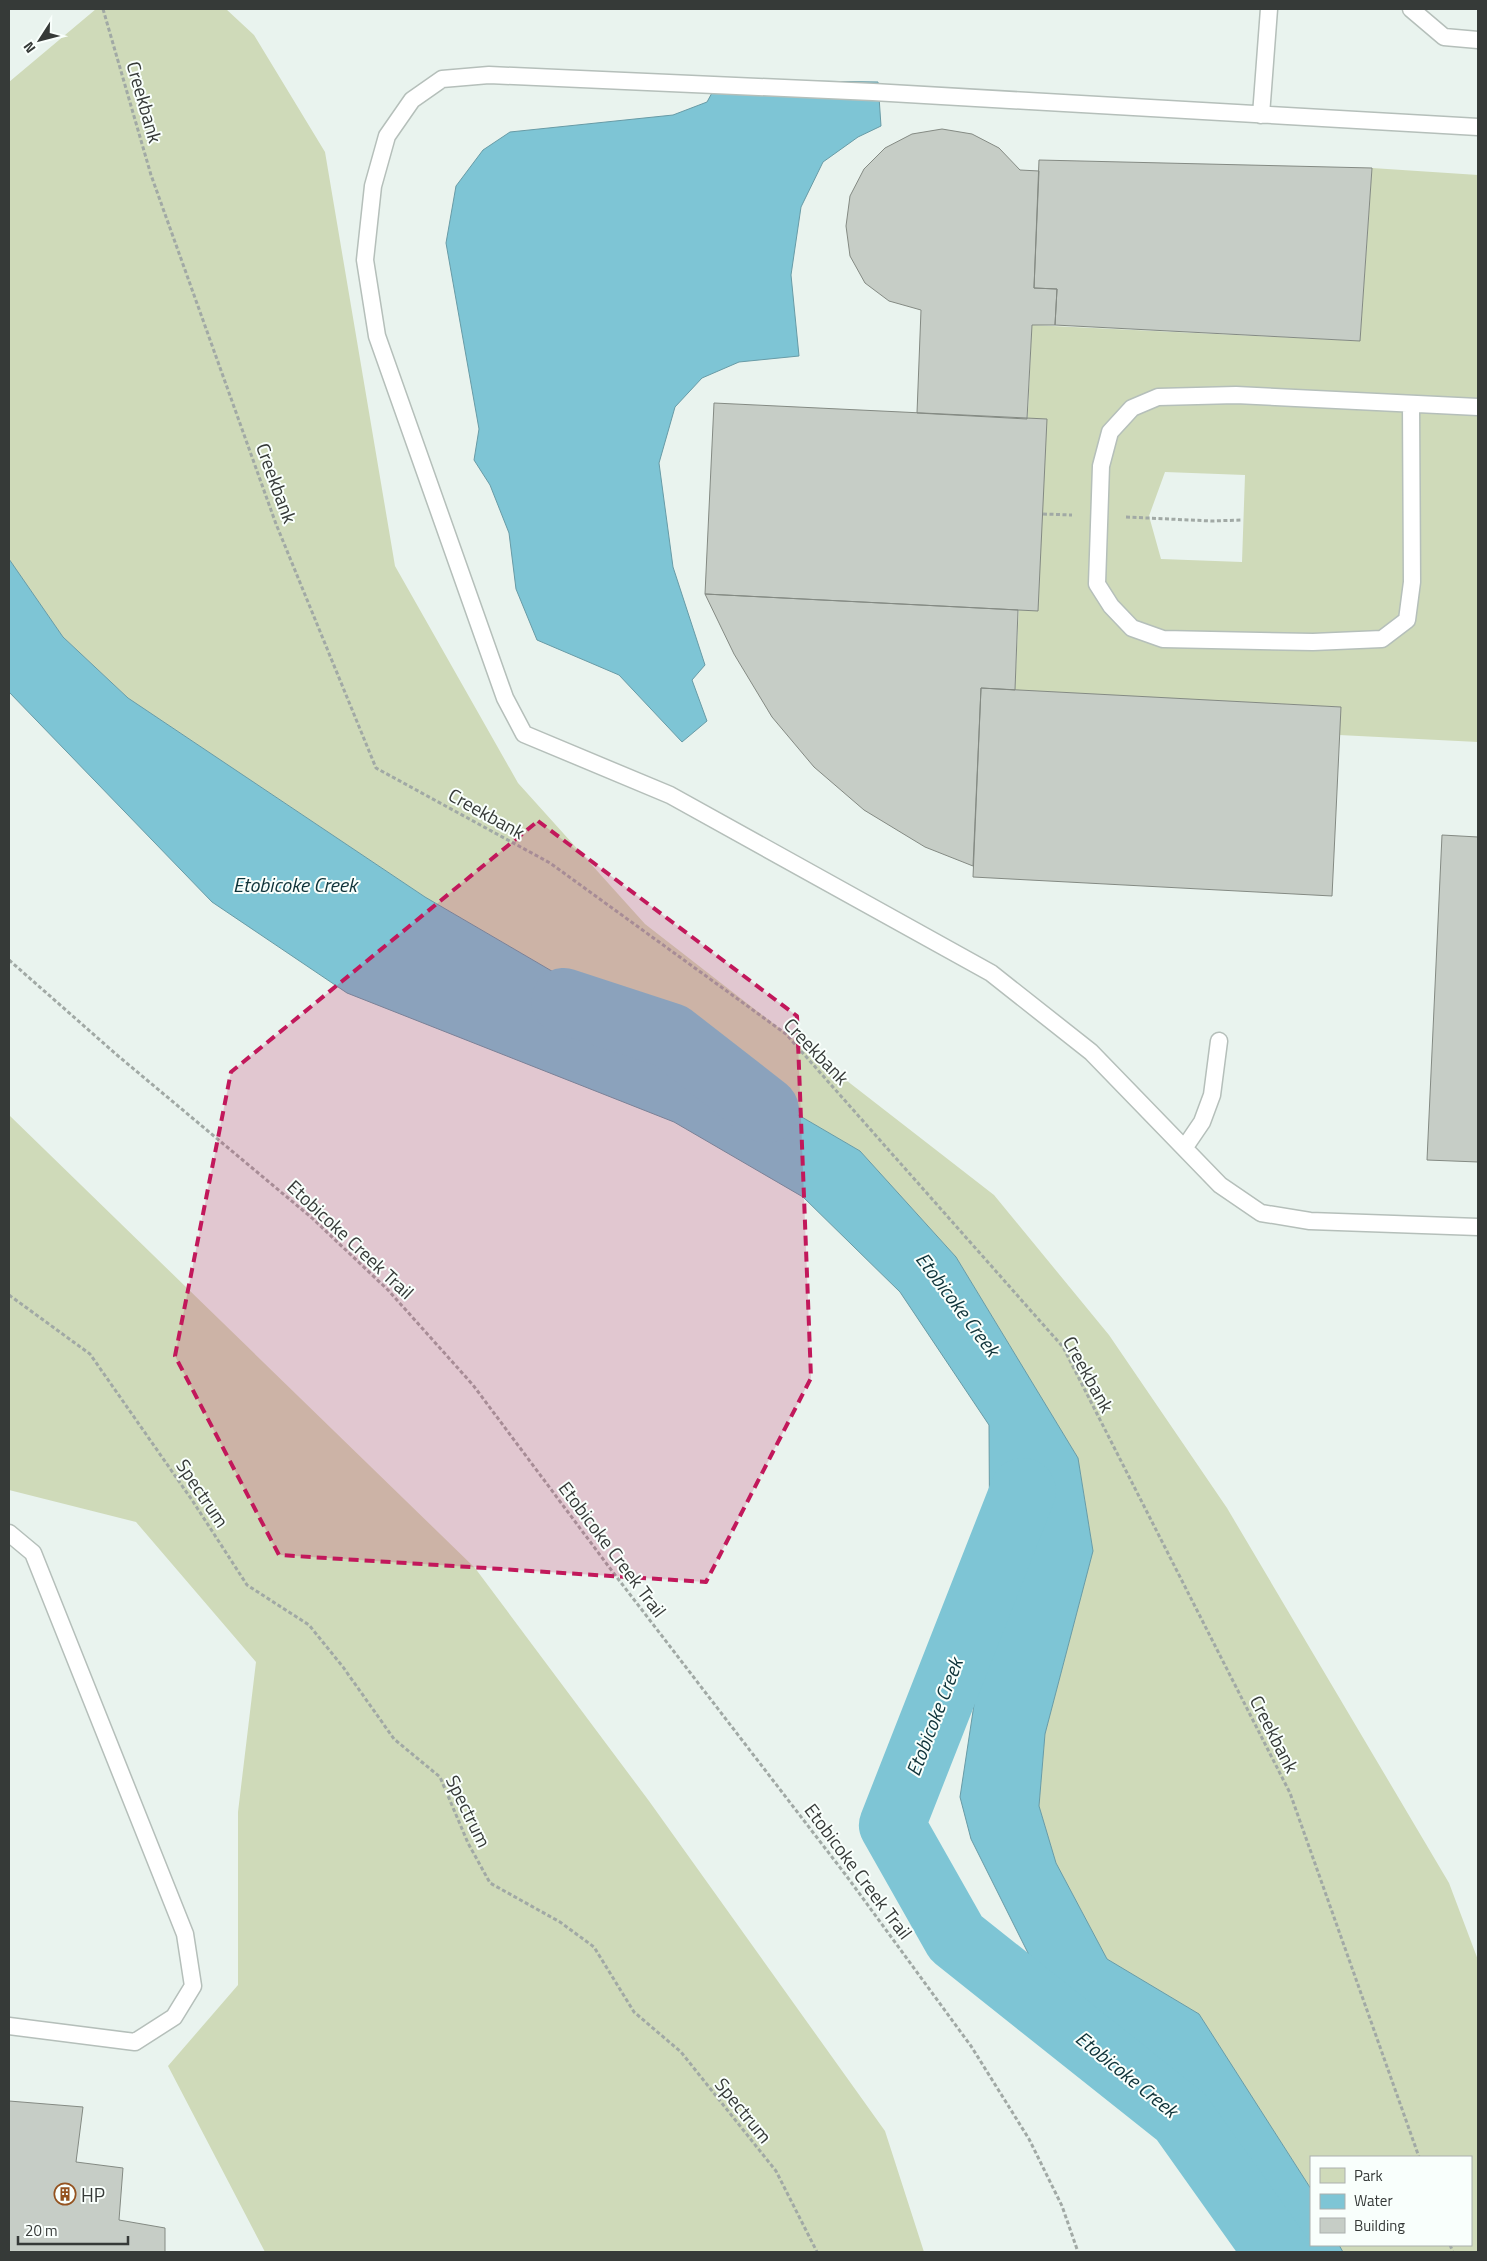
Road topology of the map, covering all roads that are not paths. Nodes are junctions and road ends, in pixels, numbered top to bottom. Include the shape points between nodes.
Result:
1 (1269, 9) edge
2 (1411, 9) edge
3 (1478, 40) edge
4 (1261, 116) junction
5 (1478, 127) edge
6 (1411, 404) junction
7 (1478, 407) edge
8 (1219, 1041) dead end
9 (1185, 1147) junction
10 (1478, 1227) edge
11 (9, 1532) edge
12 (9, 2026) edge

1 - 4 lane
2 - 3 lane via 1444,37
4 - 5 lane
4 - 9 lane via 873,92 499,75 442,79 412,100 387,136 373,186 365,260 377,336 505,698 524,734 670,795 991,973 1091,1052
6 - 6 lane via 1236,395 1158,397 1132,408 1110,432 1101,466 1097,584 1111,606 1132,628 1163,639 1314,642 1382,639 1408,620 1412,582
6 - 7 lane
8 - 9 lane via 1212,1095 1202,1122
9 - 10 lane via 1220,1185 1262,1213 1310,1220
11 - 12 lane via 33,1553 185,1934 193,1986 174,2016 135,2042

